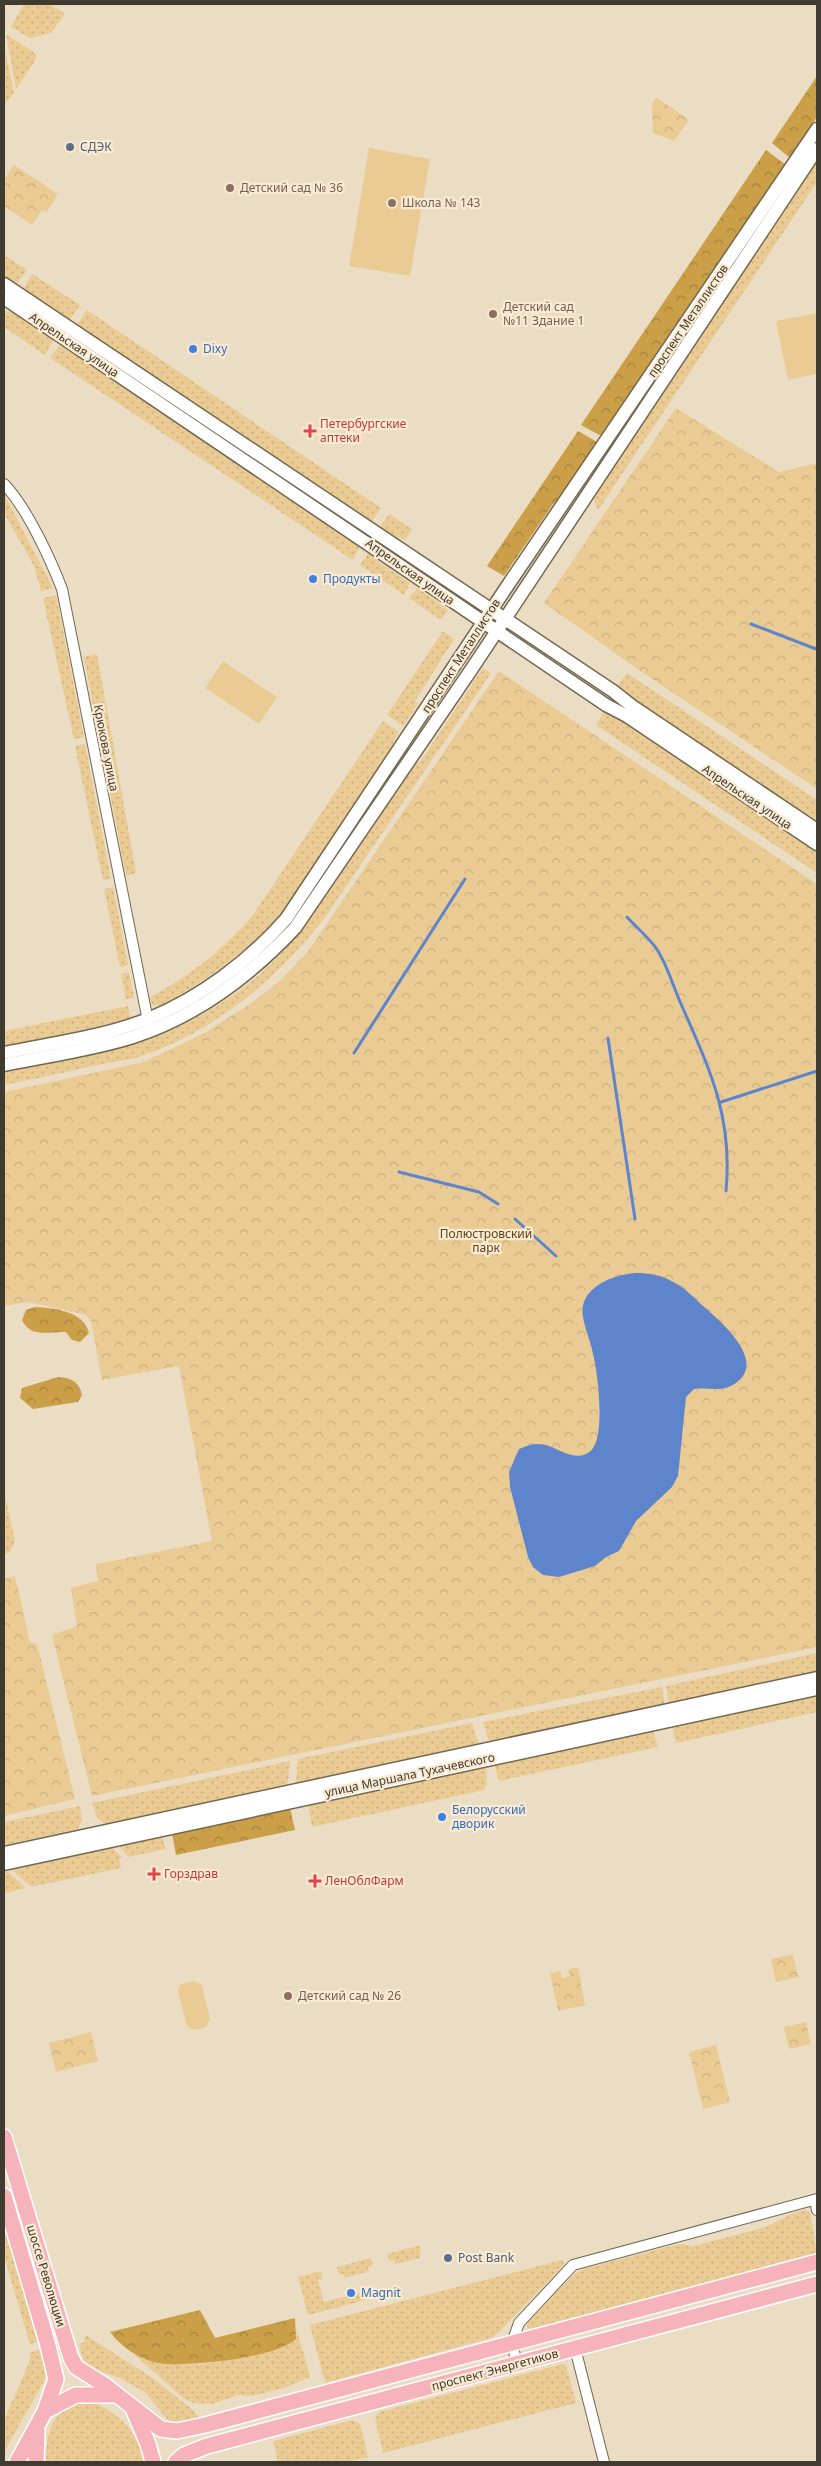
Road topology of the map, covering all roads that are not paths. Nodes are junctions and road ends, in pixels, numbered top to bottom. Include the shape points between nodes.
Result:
1 (817, 129) edge
2 (817, 150) edge
3 (4, 284) edge
4 (4, 298) edge
5 (4, 484) edge
6 (492, 610) junction
7 (505, 618) junction
8 (483, 624) junction
9 (496, 632) junction
10 (817, 830) edge
11 (817, 844) edge
12 (149, 1025) junction
13 (4, 1053) edge
14 (4, 1065) edge
15 (817, 1678) edge
16 (817, 1689) edge
17 (4, 1852) edge
18 (4, 1864) edge
19 (4, 2137) edge
20 (4, 2196) edge
21 (817, 2203) edge
22 (817, 2262) edge
23 (817, 2284) edge
24 (512, 2343) junction
25 (575, 2348) junction
26 (517, 2364) junction
27 (116, 2395) junction
28 (134, 2410) junction
29 (41, 2418) junction
30 (17, 2462) edge
31 (36, 2462) edge
32 (152, 2462) edge
33 (176, 2462) edge
34 (604, 2462) edge

1 - 6 street, проспект Металлистов
2 - 7 street, проспект Металлистов
3 - 6 street, Апрельская улица
4 - 8 street, Апрельская улица via 369,543
5 - 12 street, Крюкова улица via 22,508 62,589
6 - 7 street, Апрельская улица
6 - 8 street, проспект Металлистов
7 - 9 street, проспект Металлистов
7 - 10 street, Апрельская улица
8 - 9 street, Апрельская улица
8 - 12 street, проспект Металлистов via 286,919 266,942 217,980
9 - 11 street, Апрельская улица
9 - 12 street, проспект Металлистов via 295,928 266,959 225,991 176,1020
12 - 13 street, проспект Металлистов
12 - 14 street, проспект Металлистов via 110,1043
15 - 17 street, улица Маршала Тухачевского
16 - 18 street, улица Маршала Тухачевского
19 - 27 main road, шоссе Революции via 71,2358 76,2367
20 - 29 main road, шоссе Революции via 55,2371 56,2379
21 - 24 street, проспект Энергетиков via 574,2265 519,2323
22 - 24 main road, проспект Энергетиков
23 - 25 main road, проспект Энергетиков
24 - 26 street
24 - 28 main road, проспект Энергетиков via 188,2429 162,2429
25 - 26 main road, проспект Энергетиков
25 - 34 street
26 - 33 main road, проспект Энергетиков via 194,2450
27 - 28 main road, шоссе Революции
27 - 29 main road via 76,2395
28 - 32 main road, шоссе Революции
29 - 30 main road
29 - 31 main road, шоссе Революции

